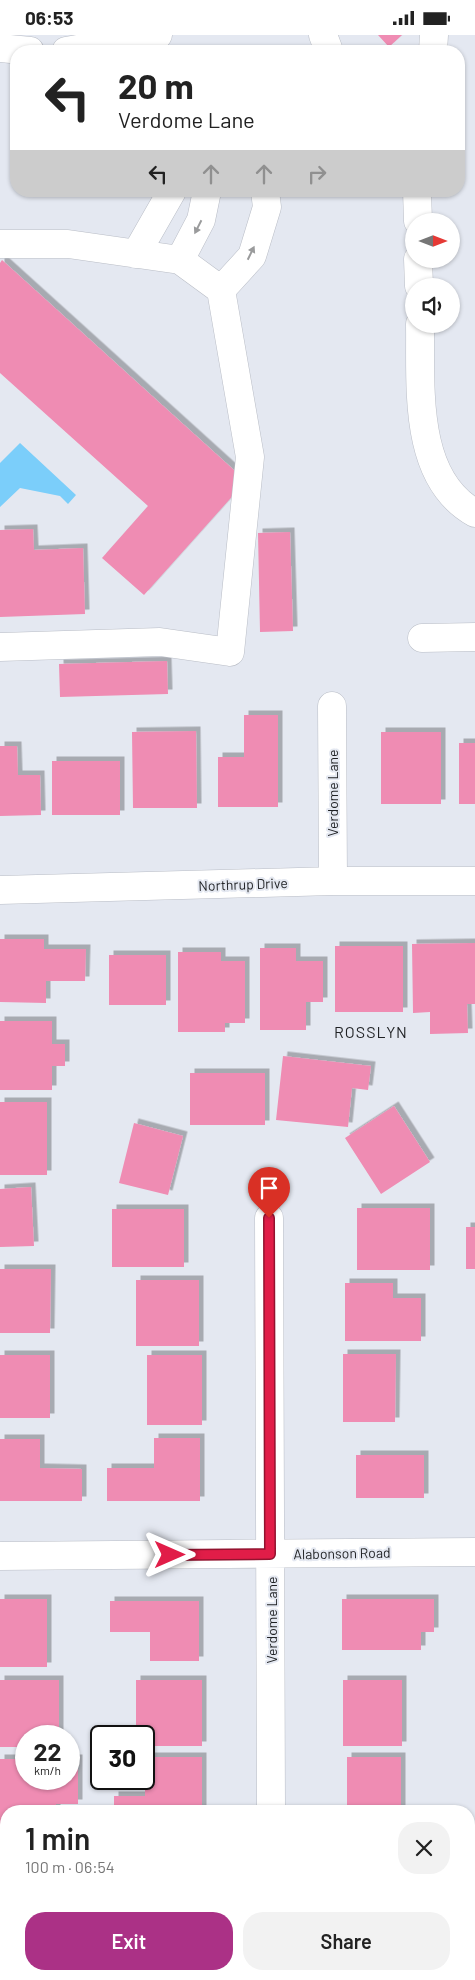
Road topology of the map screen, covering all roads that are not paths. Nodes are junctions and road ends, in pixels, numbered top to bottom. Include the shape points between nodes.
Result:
1 (158, 35) edge
2 (100, 45) edge
3 (169, 197) edge
4 (206, 197) edge
5 (266, 197) edge
6 (417, 197) edge
7 (418, 213) edge
8 (0, 244) edge
9 (136, 254) junction
10 (180, 260) junction
11 (221, 290) junction
12 (420, 333) edge
13 (475, 513) edge
14 (475, 637) edge
15 (422, 638) dead end
16 (0, 647) edge
17 (332, 706) dead end
18 (333, 881) junction
19 (475, 881) edge
20 (6, 890) edge
21 (269, 1218) dead end
22 (475, 1552) edge
23 (270, 1554) junction
24 (0, 1556) edge
25 (271, 1805) edge

1 - 2 street
3 - 9 street
4 -> 10 street via 201,220
11 -> 5 street via 252,255 267,207
6 - 7 street
8 - 9 street via 68,244
9 - 10 street
10 - 11 street
11 - 16 street via 250,457 230,651 160,642
12 - 13 street via 422,423 434,467 448,490
14 - 15 street
17 - 18 street, Verdome Lane
18 - 19 street, Northrup Drive
18 - 20 street, Northrup Drive
21 - 23 street, Verdome Lane
22 - 23 street, Alabonson Road
23 - 24 street, Alabonson Road
23 - 25 street, Verdome Lane

